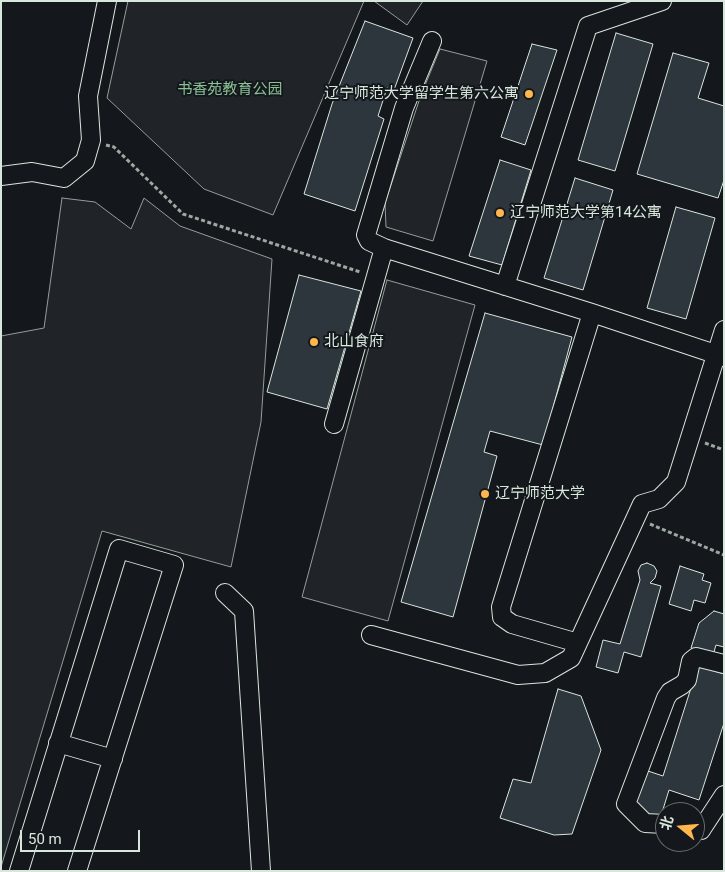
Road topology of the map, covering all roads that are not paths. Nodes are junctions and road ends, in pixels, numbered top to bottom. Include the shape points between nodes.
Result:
1 (107, 1) edge
2 (662, 1) edge
3 (432, 41) dead end
4 (1, 176) edge
5 (384, 248) junction
6 (505, 286) junction
7 (592, 313) junction
8 (724, 330) edge
9 (720, 356) edge
10 (334, 424) dead end
11 (225, 593) dead end
12 (371, 635) dead end
13 (578, 644) junction
14 (724, 664) edge
15 (58, 744) junction
16 (113, 759) junction
17 (724, 795) edge
18 (655, 824) edge
19 (705, 824) edge
20 (19, 871) edge
21 (77, 871) edge
22 (261, 871) edge

1 - 4 street via 88,96 91,140 85,161 64,178 32,172
2 - 6 street via 588,26
3 - 5 street via 404,108 366,235 369,242
5 - 6 street
5 - 10 street
6 - 7 street
7 - 9 street
7 - 13 street via 501,607 502,617 512,624
8 - 9 street
9 - 13 street via 676,482 658,498 642,504
11 - 22 street via 244,611
12 - 13 street via 518,675 545,673 572,658
14 - 18 street via 696,658 691,661 686,680 666,698 626,804 645,823
15 - 16 street
15 - 16 street via 119,549 174,565
15 - 20 street
16 - 21 street
17 - 19 street

